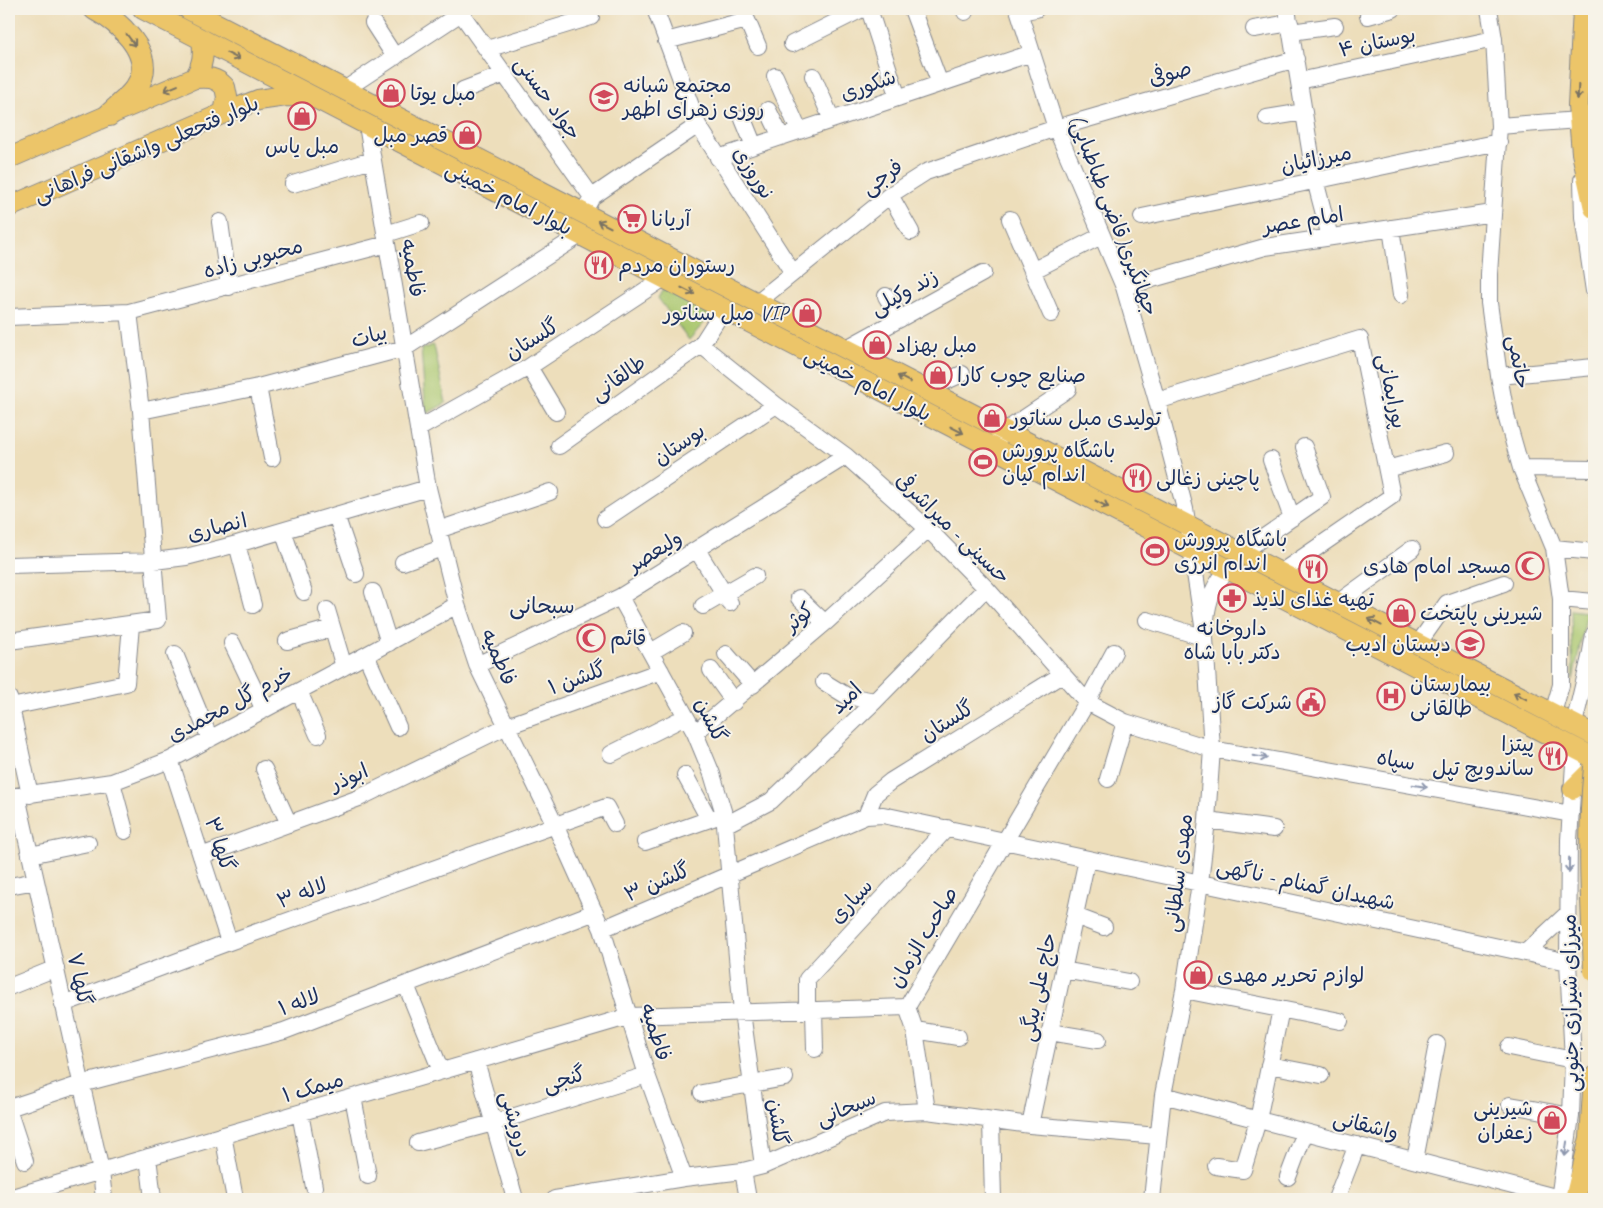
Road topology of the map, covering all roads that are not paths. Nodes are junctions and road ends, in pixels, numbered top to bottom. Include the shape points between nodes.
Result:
1 (95, 9) edge
2 (143, 9) edge
3 (188, 9) edge
4 (655, 9) edge
5 (862, 9) edge
6 (869, 9) edge
7 (912, 9) edge
8 (1036, 9) edge
9 (1393, 9) edge
10 (1489, 9) edge
11 (1583, 9) edge
12 (460, 11) edge
13 (1019, 11) edge
14 (591, 16) dead end
15 (1368, 16) dead end
16 (1290, 21) edge
17 (373, 23) dead end
18 (1335, 26) dead end
19 (1254, 30) dead end
20 (202, 39) junction
21 (1494, 39) junction
22 (666, 42) junction
23 (792, 44) dead end
24 (758, 46) dead end
25 (487, 49) junction
26 (1032, 53) junction
27 (395, 57) junction
28 (1296, 59) junction
29 (505, 74) junction
30 (775, 76) dead end
31 (195, 78) junction
32 (1299, 81) junction
33 (812, 84) dead end
34 (940, 84) junction
35 (344, 90) junction
36 (463, 90) dead end
37 (314, 97) junction
38 (898, 98) junction
39 (768, 110) dead end
40 (1304, 112) junction
41 (224, 113) junction
42 (108, 115) junction
43 (1266, 118) dead end
44 (743, 119) dead end
45 (832, 120) junction
46 (1579, 120) junction
47 (367, 125) junction
48 (698, 125) junction
49 (1056, 128) junction
50 (799, 131) junction
51 (1499, 134) junction
52 (781, 137) junction
53 (754, 146) junction
54 (1582, 153) junction
55 (9, 158) edge
56 (718, 158) junction
57 (372, 160) junction
58 (1315, 180) junction
59 (293, 184) dead end
60 (890, 195) junction
61 (588, 205) junction
62 (9, 207) edge
63 (1594, 208) edge
64 (1493, 213) junction
65 (1142, 217) dead end
66 (1010, 219) dead end
67 (220, 222) dead end
68 (421, 223) dead end
69 (1391, 228) junction
70 (911, 232) dead end
71 (580, 235) junction
72 (1102, 236) junction
73 (1330, 237) junction
74 (386, 239) junction
75 (1032, 271) junction
76 (793, 273) junction
77 (983, 273) dead end
78 (664, 278) junction
79 (229, 287) junction
80 (1124, 287) junction
81 (1594, 291) edge
82 (1400, 295) dead end
83 (886, 296) dead end
84 (756, 303) junction
85 (724, 309) junction
86 (130, 312) junction
87 (1051, 314) dead end
88 (9, 317) edge
89 (900, 319) junction
90 (701, 345) junction
91 (404, 348) junction
92 (845, 349) junction
93 (529, 367) junction
94 (1594, 367) edge
95 (962, 374) dead end
96 (1499, 376) junction
97 (258, 387) junction
98 (1068, 389) dead end
99 (926, 390) junction
100 (1157, 401) junction
101 (776, 405) junction
102 (141, 411) junction
103 (556, 412) dead end
104 (418, 429) junction
105 (1006, 431) junction
106 (559, 446) dead end
107 (990, 447) junction
108 (1304, 447) dead end
109 (1446, 453) dead end
110 (846, 456) junction
111 (272, 458) dead end
112 (1271, 460) dead end
113 (1521, 468) junction
114 (1387, 469) junction
115 (1594, 469) edge
116 (428, 488) junction
117 (550, 492) dead end
118 (336, 515) junction
119 (1292, 518) junction
120 (605, 519) dead end
121 (1188, 525) junction
122 (928, 529) junction
123 (438, 530) junction
124 (283, 531) junction
125 (237, 544) junction
126 (442, 548) junction
127 (1554, 548) junction
128 (1412, 549) dead end
129 (697, 550) junction
130 (1192, 551) junction
131 (1594, 552) edge
132 (1241, 553) junction
133 (154, 561) junction
134 (402, 562) dead end
135 (9, 565) edge
136 (1228, 570) junction
137 (1280, 573) junction
138 (356, 574) dead end
139 (755, 576) dead end
140 (1504, 583) dead end
141 (986, 588) junction
142 (304, 592) dead end
143 (373, 592) dead end
144 (620, 597) junction
145 (799, 598) dead end
146 (727, 599) junction
147 (1562, 599) junction
148 (1339, 602) junction
149 (1594, 602) edge
150 (253, 605) dead end
151 (457, 605) junction
152 (703, 606) dead end
153 (327, 610) dead end
154 (1147, 620) dead end
155 (825, 623) junction
156 (131, 625) junction
157 (332, 628) junction
158 (683, 633) dead end
159 (1594, 634) edge
160 (1205, 638) junction
161 (9, 641) edge
162 (287, 642) dead end
163 (232, 643) dead end
164 (389, 643) junction
165 (1418, 644) junction
166 (651, 652) junction
167 (1114, 652) dead end
168 (175, 654) dead end
169 (726, 654) dead end
170 (366, 655) junction
171 (1590, 657) junction
172 (477, 665) junction
173 (344, 667) junction
174 (710, 670) dead end
175 (661, 671) junction
176 (1063, 674) junction
177 (1594, 676) edge
178 (824, 682) dead end
179 (753, 685) junction
180 (299, 691) junction
181 (874, 701) junction
182 (734, 702) junction
183 (1087, 702) junction
184 (264, 710) junction
185 (11, 711) edge
186 (1553, 713) junction
187 (686, 717) junction
188 (1125, 722) junction
189 (1574, 724) junction
190 (507, 726) junction
191 (398, 727) dead end
192 (695, 733) junction
193 (318, 734) dead end
194 (1594, 734) edge
195 (210, 739) junction
196 (1570, 746) junction
197 (1212, 748) junction
198 (611, 754) dead end
199 (1594, 758) edge
200 (170, 760) junction
201 (1594, 768) edge
202 (264, 769) dead end
203 (685, 775) dead end
204 (1108, 779) dead end
205 (112, 782) junction
206 (1573, 789) junction
207 (19, 796) edge
208 (1594, 812) edge
209 (1571, 814) junction
210 (866, 816) junction
211 (719, 819) junction
212 (1207, 820) junction
213 (289, 824) junction
214 (615, 824) dead end
215 (555, 826) junction
216 (947, 828) junction
217 (1274, 829) dead end
218 (125, 832) dead end
219 (1569, 840) junction
220 (1005, 841) junction
221 (645, 842) dead end
222 (88, 843) dead end
223 (30, 855) junction
224 (201, 856) junction
225 (1087, 859) junction
226 (729, 874) junction
227 (36, 880) junction
228 (1200, 883) junction
229 (9, 886) edge
230 (595, 912) junction
231 (1568, 913) junction
232 (1075, 916) junction
233 (1104, 927) dead end
234 (602, 929) junction
235 (229, 942) junction
236 (1525, 953) junction
237 (1568, 962) junction
238 (56, 968) junction
239 (1063, 970) junction
240 (1594, 971) edge
241 (1594, 976) edge
242 (1129, 982) dead end
243 (406, 985) junction
244 (9, 987) edge
245 (1184, 990) junction
246 (64, 1004) junction
247 (907, 1007) junction
248 (1280, 1009) junction
249 (811, 1010) junction
250 (742, 1012) junction
251 (630, 1016) junction
252 (1340, 1021) dead end
253 (915, 1030) junction
254 (1050, 1032) junction
255 (958, 1037) dead end
256 (1098, 1040) dead end
257 (1437, 1044) dead end
258 (1509, 1047) dead end
259 (815, 1049) dead end
260 (1573, 1060) junction
261 (476, 1061) junction
262 (1269, 1064) junction
263 (439, 1066) dead end
264 (647, 1075) junction
265 (1322, 1075) dead end
266 (1594, 1077) edge
267 (785, 1078) dead end
268 (81, 1084) junction
269 (752, 1084) junction
270 (702, 1093) dead end
271 (1163, 1095) junction
272 (353, 1097) junction
273 (1510, 1105) dead end
274 (9, 1108) edge
275 (927, 1111) junction
276 (9, 1112) edge
277 (300, 1113) junction
278 (1571, 1116) junction
279 (991, 1120) junction
280 (1258, 1120) junction
281 (493, 1123) junction
282 (1030, 1125) junction
283 (1305, 1132) junction
284 (223, 1135) junction
285 (1158, 1136) junction
286 (418, 1143) dead end
287 (1357, 1145) junction
288 (148, 1157) junction
289 (1415, 1160) junction
290 (25, 1161) dead end
291 (763, 1166) junction
292 (1216, 1166) dead end
293 (101, 1171) junction
294 (743, 1171) junction
295 (368, 1176) dead end
296 (1288, 1176) dead end
297 (684, 1178) junction
298 (314, 1187) dead end
299 (641, 1192) edge
300 (9, 1198) edge
301 (104, 1199) edge
302 (153, 1199) edge
303 (235, 1199) edge
304 (515, 1199) edge
305 (555, 1199) edge
306 (748, 1199) edge
307 (993, 1199) edge
308 (1152, 1199) edge
309 (1336, 1199) edge
310 (1564, 1199) edge

1 -> 42 highway via 129,36 142,61 140,83
2 - 20 main road, بلوار امام خمینی
3 - 35 main road, بلوار امام خمینی
4 - 22 street, نوروزی
5 - 23 street
6 - 38 street
7 - 34 street
8 - 13 street
9 - 15 street
10 - 21 street, حاتمی
11 -> 46 main road
12 - 25 street, جواد حسنی
12 - 27 street
13 - 26 street, جهانگیری(قاضی طباطبایی)
14 - 25 street
16 - 18 street
16 - 19 street
16 - 28 street
17 - 27 street
20 - 31 main road via 204,53
20 -> 37 main road, بلوار امام خمینی
21 - 32 street, بوستان ۴
21 - 51 street, حاتمی
22 - 24 street via 747,20
22 - 48 street, نوروزی
25 - 29 street, جواد حسنی
26 - 34 street, شکوری
26 - 49 street, جهانگیری(قاضی طباطبایی)
27 - 35 street
28 - 32 street
28 - 49 street, صوفی
29 - 36 street
29 - 61 street, جواد حسنی
30 - 50 street
31 - 41 main road via 215,79 225,87
31 -> 42 main road
32 - 40 street
33 - 45 street
34 - 38 street, شکوری
35 - 61 main road, بلوار امام خمینی
37 - 41 main road, بلوار فتحعلی واشقانی فراهانی via 258,100
37 - 47 main road, بلوار امام خمینی
38 - 45 street, شکوری
39 - 52 street
40 - 43 street
40 - 58 street
41 - 62 main road, بلوار فتحعلی واشقانی فراهانی
42 - 55 main road
44 - 53 street
45 - 50 street, شکوری
46 - 51 street, میرزائیان
46 - 54 main road
47 - 57 street, فاطمیه
47 - 71 main road, بلوار امام خمینی
48 - 56 street, نوروزی
48 - 61 street
49 - 60 street, فرجی via 926,172
49 - 72 street, جهانگیری(قاضی طباطبایی)
50 - 52 street, شکوری
51 - 58 street, میرزائیان
51 - 64 street, حاتمی
52 - 53 street, شکوری
53 - 56 street, شکوری
54 - 63 main road
54 - 81 street via 1583,217
56 - 76 street, نوروزی
57 - 59 street
57 - 74 street, فاطمیه
58 - 65 street, میرزائیان
58 - 73 street
60 - 70 street
60 - 76 street, فرجی
84 -> 61 main road, بلوار امام خمینی
64 - 69 street, امام عصر
64 - 96 street, حاتمی via 1489,303
66 - 75 street
67 - 79 street
68 - 74 street, محبوبی زاده
69 - 73 street, امام عصر
69 - 82 street
71 - 78 main road, بلوار امام خمینی
71 - 91 street, بیات
72 - 75 street
72 - 80 street, جهانگیری(قاضی طباطبایی)
73 - 80 street, امام عصر via 1265,247
74 - 79 street, محبوبی زاده
74 - 91 street, فاطمیه
75 - 87 street
76 - 84 street, فرجی
77 - 89 street, زند وکیلی
78 -> 85 main road, بلوار امام خمینی
78 - 93 street, گلستان
79 - 86 street, محبوبی زاده
80 - 100 street, جهانگیری(قاضی طباطبایی)
83 - 89 street
84 - 92 main road, بلوار امام خمینی
85 - 90 street
85 -> 107 main road, بلوار امام خمینی
86 - 88 street, محبوبی زاده
86 - 102 street
89 - 92 street, زند وکیلی
90 - 101 street, حسینی - میراشرفی
90 - 106 street, طالقانی
91 - 97 street, بیات
91 - 104 street, فاطمیه
99 -> 92 main road, بلوار امام خمینی
93 - 103 street
93 - 104 street, گلستان
94 - 96 street
95 - 99 street
96 - 113 street, حاتمی
97 - 102 street, بیات
97 - 111 street
98 - 105 street
99 - 105 main road, بلوار امام خمینی
100 - 114 street, پورایمانی via 1360,339
100 - 121 street, جهانگیری(قاضی طباطبایی)
101 - 110 street, حسینی - میراشرفی
101 - 120 street, بوستان
102 - 133 street
104 - 116 street, فاطمیه
105 - 107 street
105 - 121 main road, بلوار امام خمینی
107 -> 130 main road, بلوار امام خمینی
108 - 119 street via 1322,497
109 - 114 street
110 - 122 street, حسینی - میراشرفی
110 - 129 street, ولیعصر
112 - 119 street
113 - 115 street
113 - 127 street, حاتمی
114 - 137 street, پورایمانی via 1392,496
116 - 118 street, انصاری
116 - 123 street, فاطمیه
117 - 123 street
118 - 124 street, انصاری
118 - 138 street
119 - 132 street
121 - 130 street, جهانگیری(قاضی طباطبایی)
121 - 132 main road, بلوار امام خمینی
122 - 141 street, حسینی - میراشرفی
122 - 155 street, کوثر
123 - 126 street, فاطمیه
124 - 125 street, انصاری
124 - 142 street
125 - 133 street, انصاری via 186,557
125 - 150 street
126 - 134 street
126 - 151 street, فاطمیه
127 - 131 street
127 - 147 street, حاتمی
128 - 148 street
129 - 144 street, ولیعصر
129 - 146 street
130 - 136 main road, بلوار امام خمینی
130 - 160 street, مهدی سلطانی
132 - 137 main road, بلوار امام خمینی
133 - 135 street, انصاری
133 - 156 street via 158,620
136 - 160 street via 1209,599
136 - 196 main road, بلوار امام خمینی
137 - 148 main road, بلوار امام خمینی
139 - 146 street
140 - 165 street via 1447,603
141 - 176 street, حسینی - میراشرفی
141 - 181 street, امید
143 - 164 street
144 - 166 street, گلشن
144 - 172 street, ولیعصر
145 - 155 street
146 - 152 street
147 - 149 street
147 - 186 street, حاتمی via 1561,685
165 -> 148 main road, بلوار امام خمینی
151 - 164 street, خرم گل محمدی
151 - 172 street, فاطمیه
153 - 157 street
154 - 160 street
155 - 179 street, کوثر
156 - 161 street
156 - 185 street via 126,683
157 - 162 street
157 - 173 street
158 - 166 street
159 - 171 street
160 - 197 street, مهدی سلطانی
163 - 184 street
164 - 170 street, خرم گل محمدی
186 -> 165 main road, بلوار امام خمینی
166 - 175 street, گلشن
167 - 183 street, صاحب الزمان
168 - 195 street
169 - 179 street
170 - 173 street, خرم گل محمدی
170 - 191 street
171 - 177 street
171 - 189 street
172 - 190 street, فاطمیه
173 - 180 street, خرم گل محمدی
174 - 182 street
175 - 187 street, گلشن
175 - 190 street, گلشن ۱
176 - 183 street, حسینی - میراشرفی
176 - 210 street, گلستان via 891,781 875,794
178 - 181 street via 847,696
179 - 182 street, کوثر
180 - 184 street, خرم گل محمدی
180 - 193 street
181 - 211 street, امید via 771,801
182 - 192 street, کوثر
183 - 188 street, حسینی - میراشرفی
183 - 220 street, صاحب الزمان
184 - 195 street, خرم گل محمدی
185 - 207 street, گلها ۷
186 - 189 main road, بلوار امام خمینی
187 - 192 street, گلشن
187 - 198 street
188 - 197 street, حسینی - میراشرفی
188 - 204 street
189 - 194 main road, بلوار امام خمینی
190 - 213 street, ابوذر via 359,798
190 - 215 street, فاطمیه
192 - 211 street, گلشن via 712,774
195 - 200 street, خرم گل محمدی
196 - 199 main road, بلوار امام خمینی
196 - 206 street, میرزای شیرازی جنوبی via 1574,764
197 -> 209 street, سپاه
197 - 212 street, مهدی سلطانی
200 - 205 street, خرم گل محمدی
200 - 224 street, گلها ۳
201 - 206 main road
201 - 240 main road, میرزای شیرازی جنوبی, bridge via 1590,887
202 - 213 street
203 - 211 street
205 - 207 street, خرم گل محمدی
205 - 218 street
206 - 209 street, میرزای شیرازی جنوبی
207 - 223 street, گلها ۷
208 - 219 street via 1584,818
209 - 219 street, میرزای شیرازی جنوبی
210 - 216 street via 883,815
210 - 226 street
211 - 221 street, امید
211 - 226 street, گلشن
212 - 217 street
212 - 228 street, مهدی سلطانی
213 - 224 street, ابوذر
214 - 215 street, لاله ۳ via 606,806
215 - 230 street, فاطمیه
215 - 235 street, لاله ۳
216 - 220 street
216 - 249 street, سیاری via 807,979
219 -> 231 street, میرزای شیرازی جنوبی
220 - 225 street, شهیدان گمنام - ناگهی
220 - 247 street, صاحب الزمان
222 - 223 street
223 - 227 street, گلها ۷
224 - 235 street, گلها ۳
225 - 228 street, شهیدان گمنام - ناگهی
225 - 232 street, حاج علی بیگی
226 - 234 street, گلشن ۳
226 - 250 street, گلشن
227 - 229 street
227 - 238 street, گلها ۷
228 - 236 street, شهیدان گمنام - ناگهی
228 - 245 street, مهدی سلطانی
230 - 234 street, فاطمیه
230 - 243 street, لاله ۱
231 - 236 street
231 - 237 street, میرزای شیرازی جنوبی
232 - 233 street
232 - 239 street, حاج علی بیگی
234 - 251 street, فاطمیه
235 - 246 street, لاله ۳
236 - 237 street, شهیدان گمنام - ناگهی
237 - 260 street, میرزای شیرازی جنوبی
238 - 244 street
238 - 246 street, گلها ۷
239 - 242 street
239 - 254 street, حاج علی بیگی
240 - 241 main road, میرزای شیرازی جنوبی
243 - 263 street
243 - 268 street, لاله ۱ via 284,1031
245 - 248 street
245 - 271 street, مهدی سلطانی
246 - 268 street, گلها ۷
247 - 249 street, صاحب الزمان
247 - 253 street
248 - 252 street
248 - 262 street
249 - 250 street, صاحب الزمان
249 - 259 street, سیاری
250 - 251 street, صاحب الزمان
250 - 269 street, گلشن
251 - 261 street, میمک ۱
251 - 264 street, فاطمیه
253 - 255 street
253 - 275 street
254 - 256 street
254 - 282 street, حاج علی بیگی
257 - 289 street
258 - 260 street
260 - 278 street, میرزای شیرازی جنوبی
261 - 272 street, میمک ۱
261 - 281 street, درویشی
262 - 265 street
262 - 280 street
264 - 281 street, گنجی
264 - 297 street, فاطمیه
266 - 310 main road, میرزای شیرازی جنوبی via 1590,1138
267 - 269 street
268 - 274 street, لاله ۱
268 - 293 street, گلها ۷
269 - 270 street
269 - 291 street, گلشن
271 - 280 street, واشقانی
271 - 285 street, مهدی سلطانی
272 - 277 street, میمک ۱
272 - 295 street
273 - 278 street
275 - 279 street, سبحانی
275 - 291 street, سبحانی via 885,1113
276 - 290 street
277 - 284 street, میمک ۱
277 - 298 street
278 -> 310 street, میرزای شیرازی جنوبی
279 - 282 street, سبحانی
279 - 307 street
280 - 283 street, واشقانی
280 - 292 street via 1243,1170
281 - 286 street, گنجی
281 - 304 street, درویشی
282 - 285 street, سبحانی
283 - 287 street, واشقانی
283 - 296 street
284 - 288 street, میمک ۱
284 - 303 street
285 - 308 street, مهدی سلطانی
287 - 289 street, واشقانی
287 - 309 street
288 - 293 street, میمک ۱
288 - 302 street
289 - 310 street, واشقانی
291 - 294 street, سبحانی
293 - 300 street, میمک ۱
293 - 301 street, گلها ۷
294 - 297 street, سبحانی
294 - 306 street
297 - 299 street, سبحانی
299 - 305 street, سبحانی

